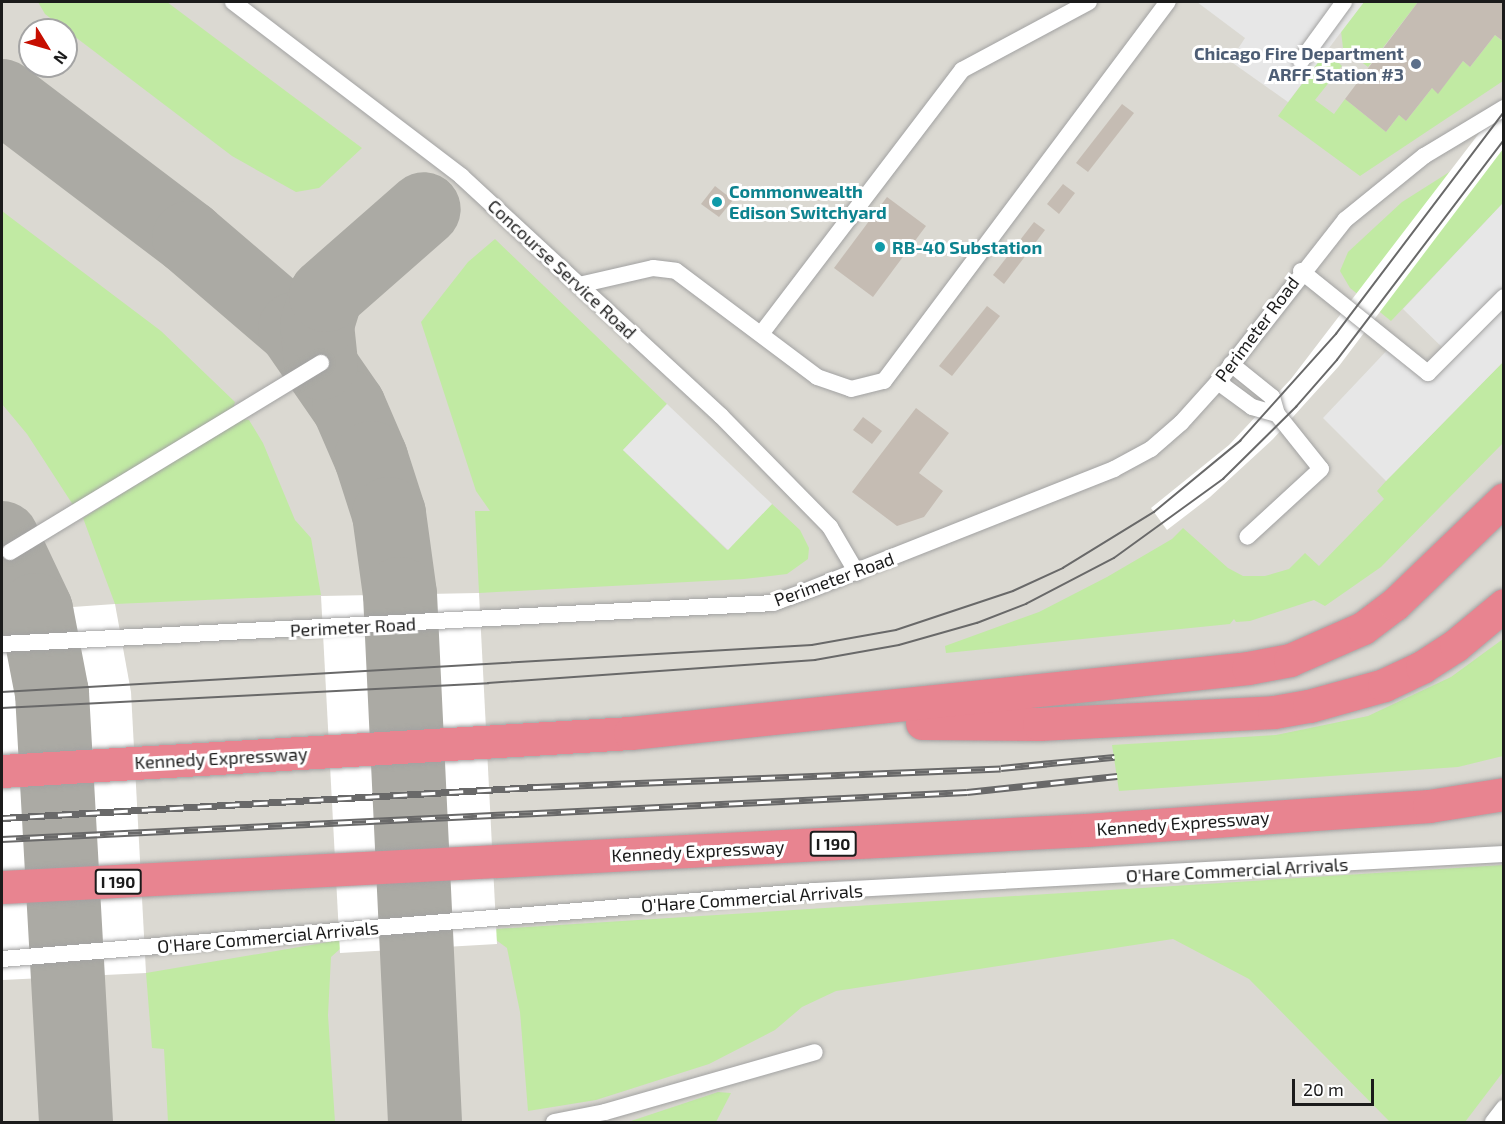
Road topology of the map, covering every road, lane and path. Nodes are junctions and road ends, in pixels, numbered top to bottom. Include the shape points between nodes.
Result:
1 (233, 2) edge
2 (1089, 2) edge
3 (1168, 2) edge
4 (1344, 2) edge
5 (1301, 61) dead end
6 (1503, 108) edge
7 (1301, 271) junction
8 (579, 285) junction
9 (1503, 297) edge
10 (762, 334) junction
11 (321, 363) dead end
12 (1231, 364) junction
13 (1218, 382) junction
14 (1277, 414) junction
15 (1503, 499) edge
16 (1247, 537) dead end
17 (10, 552) dead end
18 (857, 573) junction
19 (1503, 605) edge
20 (2, 644) edge
21 (765, 722) junction
22 (2, 771) edge
23 (1503, 794) edge
24 (1503, 854) edge
25 (235, 877) junction
26 (2, 887) edge
27 (2, 906) edge
28 (2, 959) edge
29 (815, 1052) dead end
30 (1503, 1108) edge
31 (554, 1122) edge
32 (1493, 1122) edge

1 - 8 lane, Concourse Service Road via 461,176
2 - 10 lane via 962,70
3 - 10 lane via 884,381 851,389 817,377
4 - 5 lane
6 - 7 lane, Perimeter Road via 1416,163 1345,220
7 - 9 lane via 1428,373
7 - 12 lane, Perimeter Road
8 - 10 lane via 653,268 676,271
8 - 18 lane, Concourse Service Road via 721,416 830,526
11 - 17 lane
12 - 13 lane, Perimeter Road
12 - 14 lane via 1272,397
13 - 14 lane via 1252,407
13 - 18 lane, Perimeter Road via 1174,430 1114,469
14 - 16 lane via 1321,469
15 - 21 highway via 1395,604 1364,628 1290,660 1149,680
18 - 20 lane, Perimeter Road via 773,603
19 - 21 highway via 1456,645 1384,685 1274,712 1039,724
21 - 22 highway, Kennedy Expressway
23 - 25 highway, Kennedy Expressway / I 190 via 1430,806 1086,830
24 - 28 lane, O'Hare Commercial Arrivals via 816,891
25 - 26 highway, Kennedy Expressway / I 190
25 - 27 highway
29 - 31 lane via 605,1112
30 - 32 lane

